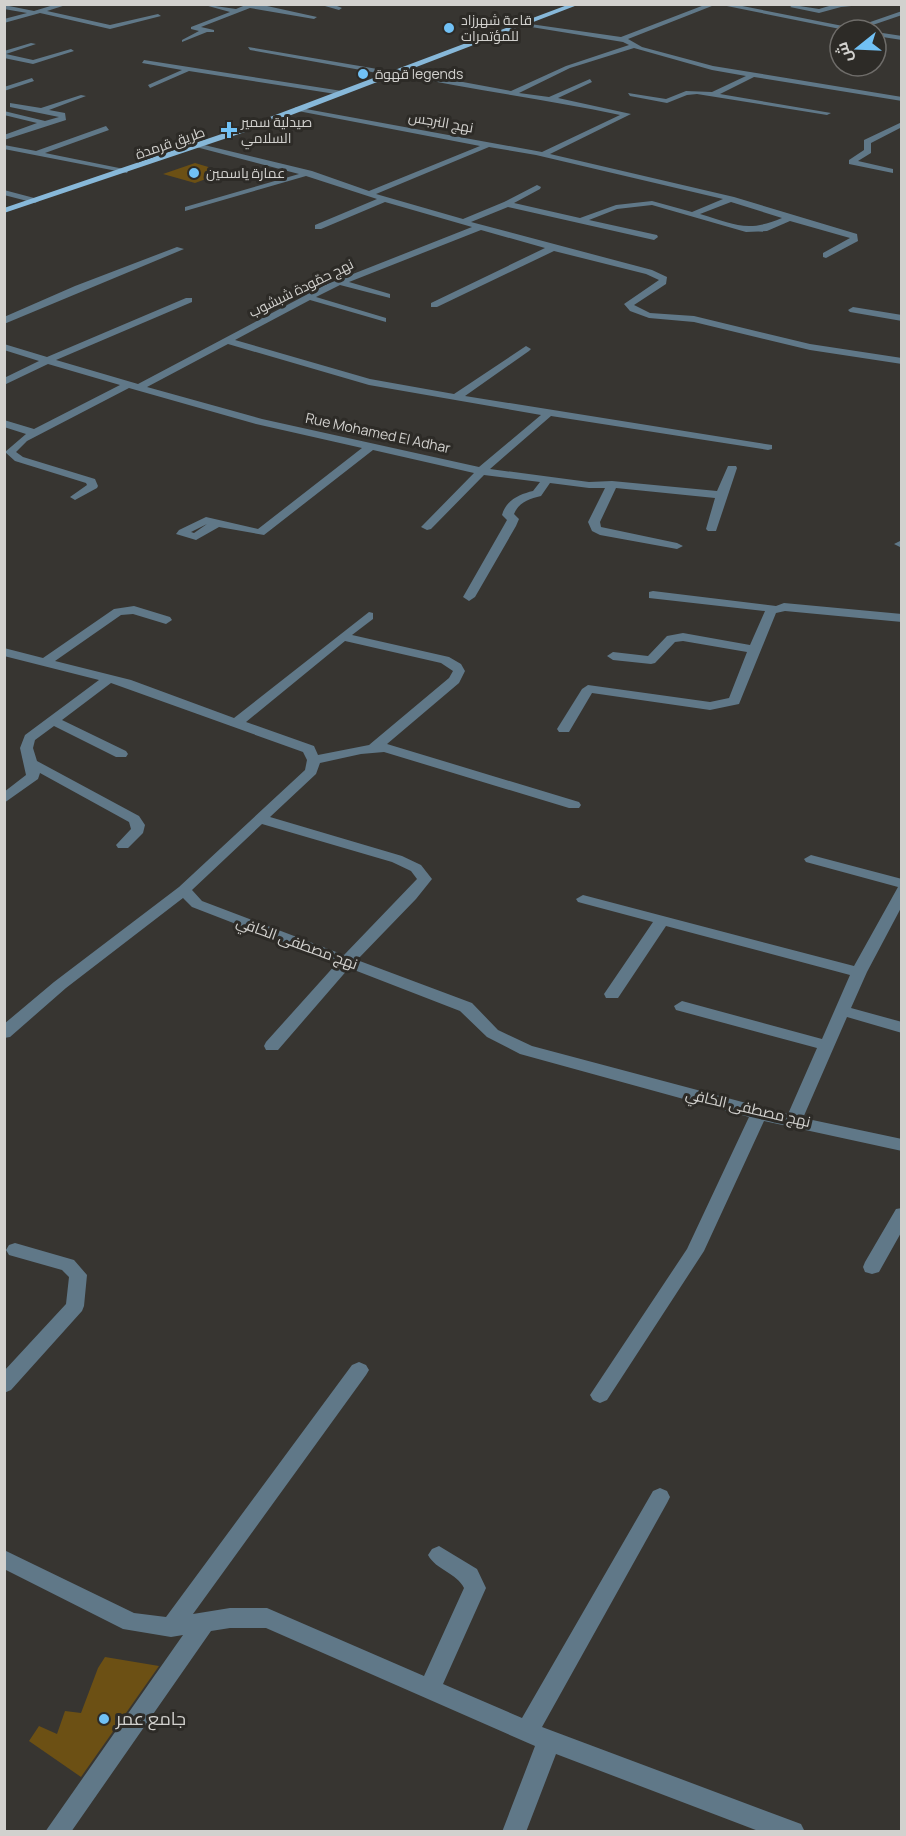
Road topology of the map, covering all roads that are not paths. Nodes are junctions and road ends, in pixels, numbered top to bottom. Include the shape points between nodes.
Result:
1 (66, 4) edge
2 (204, 4) edge
3 (321, 4) edge
4 (714, 4) edge
5 (720, 4) edge
6 (869, 4) edge
7 (252, 5) edge
8 (572, 5) edge
9 (4, 7) edge
10 (778, 7) dead end
11 (793, 7) dead end
12 (339, 8) dead end
13 (237, 11) junction
14 (37, 12) junction
15 (762, 13) junction
16 (158, 16) dead end
17 (314, 17) dead end
18 (4, 21) edge
19 (525, 24) junction
20 (828, 25) edge
21 (106, 26) junction
22 (87, 32) dead end
23 (620, 40) junction
24 (184, 41) dead end
25 (33, 44) dead end
26 (633, 46) junction
27 (296, 47) dead end
28 (250, 48) dead end
29 (71, 51) dead end
30 (279, 53) junction
31 (4, 55) edge
32 (144, 62) dead end
33 (189, 70) junction
34 (396, 73) junction
35 (752, 75) junction
36 (32, 80) dead end
37 (590, 81) dead end
38 (150, 86) dead end
39 (4, 89) edge
40 (342, 93) junction
41 (511, 94) junction
42 (630, 94) dead end
43 (712, 95) junction
44 (83, 96) dead end
45 (551, 99) junction
46 (902, 99) edge
47 (13, 105) dead end
48 (298, 109) junction
49 (42, 111) junction
50 (4, 113) edge
51 (827, 113) dead end
52 (45, 123) junction
53 (902, 124) edge
54 (106, 128) dead end
55 (4, 138) edge
56 (199, 145) junction
57 (488, 145) junction
58 (4, 147) edge
59 (38, 153) junction
60 (542, 155) junction
61 (124, 171) junction
62 (890, 171) dead end
63 (309, 173) junction
64 (537, 187) dead end
65 (4, 192) edge
66 (369, 194) junction
67 (384, 199) junction
68 (731, 199) junction
69 (35, 201) junction
70 (507, 204) junction
71 (188, 209) dead end
72 (4, 211) edge
73 (691, 216) junction
74 (789, 218) junction
75 (582, 220) junction
76 (463, 222) junction
77 (318, 227) dead end
78 (480, 227) junction
79 (654, 237) dead end
80 (553, 248) junction
81 (180, 249) dead end
82 (826, 255) dead end
83 (339, 282) junction
84 (387, 296) dead end
85 (308, 297) junction
86 (189, 300) dead end
87 (434, 305) dead end
88 (853, 310) dead end
89 (902, 318) edge
90 (383, 320) dead end
91 (4, 321) edge
92 (227, 341) junction
93 (4, 347) edge
94 (526, 349) dead end
95 (46, 361) junction
96 (902, 361) edge
97 (4, 382) edge
98 (128, 385) junction
99 (141, 387) junction
100 (456, 397) junction
101 (549, 413) junction
102 (4, 423) edge
103 (34, 433) junction
104 (370, 447) junction
105 (768, 447) dead end
106 (7, 453) edge
107 (732, 468) dead end
108 (481, 471) junction
109 (547, 480) junction
110 (612, 484) junction
111 (721, 495) junction
112 (75, 497) dead end
113 (218, 523) dead end
114 (427, 527) dead end
115 (712, 529) dead end
116 (677, 546) dead end
117 (652, 595) dead end
118 (469, 597) dead end
119 (775, 609) junction
120 (369, 616) dead end
121 (902, 618) edge
122 (166, 620) dead end
123 (343, 637) junction
124 (754, 649) junction
125 (4, 652) edge
126 (613, 656) dead end
127 (46, 662) junction
128 (109, 678) junction
129 (53, 721) junction
130 (237, 722) junction
131 (564, 729) dead end
132 (373, 748) junction
133 (121, 754) dead end
134 (314, 760) junction
135 (31, 764) junction
136 (4, 799) edge
137 (574, 805) dead end
138 (260, 819) junction
139 (123, 845) dead end
140 (812, 859) dead end
141 (902, 884) edge
142 (184, 890) junction
143 (902, 891) edge
144 (583, 899) dead end
145 (663, 919) junction
146 (347, 961) junction
147 (859, 972) junction
148 (612, 994) dead end
149 (682, 1006) dead end
150 (842, 1010) junction
151 (902, 1028) edge
152 (4, 1033) edge
153 (826, 1045) junction
154 (272, 1046) dead end
155 (759, 1114) junction
156 (794, 1120) junction
157 (902, 1145) edge
158 (902, 1214) edge
159 (15, 1250) dead end
160 (872, 1267) dead end
161 (359, 1370) dead end
162 (4, 1385) edge
163 (600, 1395) dead end
164 (660, 1497) dead end
165 (439, 1555) dead end
166 (7, 1564) edge
167 (205, 1621) junction
168 (171, 1627) junction
169 (429, 1689) junction
170 (527, 1732) junction
171 (549, 1741) junction
172 (57, 1832) edge
173 (514, 1832) edge
174 (793, 1832) edge

1 - 14 street
2 - 13 street
3 - 12 street
4 - 23 street
5 - 15 street
6 - 11 street via 841,5 821,11
7 - 13 street
7 - 17 street
8 - 19 main road, طريق قرمدة
9 - 14 street
10 - 15 street
13 - 24 street via 193,28 209,31
14 - 18 street
14 - 21 street
15 - 20 street
16 - 21 street
19 - 23 street
19 - 34 main road, طريق قرمدة
21 - 22 street
23 - 26 street
25 - 31 street
26 - 35 street via 706,67
26 - 41 street via 568,67
27 - 30 street
28 - 30 street
29 - 31 street via 33,62
30 - 34 street
32 - 33 street
33 - 38 street
33 - 40 street
34 - 40 main road, طريق قرمدة
34 - 41 street
35 - 43 street
35 - 46 street
36 - 39 street
37 - 45 street
40 - 48 main road, طريق قرمدة
41 - 45 street
42 - 43 street via 667,100 689,92
43 - 51 street
44 - 49 street
45 - 60 street via 627,114
47 - 49 street
48 - 56 main road, طريق قرمدة
48 - 57 street, نهج النرجس
49 - 52 street via 63,118
50 - 52 street
52 - 55 street
53 - 62 street via 867,142 868,151 852,162
54 - 59 street
56 - 61 main road, طريق قرمدة
56 - 63 street
57 - 60 street
57 - 66 street, نهج النرجس
58 - 59 street
59 - 61 street
60 - 68 street
61 - 69 main road, طريق قرمدة
63 - 66 street
63 - 71 street
64 - 70 street
65 - 69 street
66 - 67 street
67 - 76 street
67 - 77 street
68 - 73 street
68 - 74 street
69 - 72 main road, طريق قرمدة
70 - 75 street
70 - 76 street
73 - 74 street via 749,231
73 - 75 street via 646,203 616,207
74 - 82 street via 854,237
75 - 79 street
76 - 78 street
78 - 80 street
78 - 83 street, نهج حمّودة شبشوب
80 - 87 street
80 - 96 street via 664,279 631,302 630,307 636,311 674,320 694,319 818,349
81 - 91 street
83 - 84 street
83 - 85 street, نهج حمّودة شبشوب
85 - 90 street
85 - 92 street, نهج حمّودة شبشوب
86 - 95 street
88 - 89 street
92 - 99 street, نهج حمّودة شبشوب
92 - 100 street via 369,382
93 - 95 street, Rue Mohamed El Adhar
94 - 100 street
95 - 97 street
95 - 98 street, Rue Mohamed El Adhar
98 - 99 street, Rue Mohamed El Adhar
98 - 103 street
99 - 104 street, Rue Mohamed El Adhar via 260,422
100 - 101 street
101 - 105 street
101 - 108 street
102 - 103 street
103 - 106 street
104 - 108 street, Rue Mohamed El Adhar
104 - 113 street via 262,533
106 - 112 street via 91,481 93,486
107 - 111 street
108 - 109 street, Rue Mohamed El Adhar
108 - 114 street
109 - 110 street, Rue Mohamed El Adhar
109 - 118 street via 537,494 522,497 509,510 513,519
110 - 111 street, Rue Mohamed El Adhar
110 - 116 street via 594,522 596,529
111 - 115 street
117 - 119 street
119 - 121 street
119 - 124 street via 766,618
120 - 123 street
122 - 127 street via 134,610 118,612
123 - 130 street
123 - 132 street via 445,660 459,672 455,680
124 - 126 street via 683,637 671,639 651,660
124 - 131 street via 734,701 728,704 710,706 588,688
125 - 127 street
127 - 128 street
128 - 129 street
128 - 130 street
129 - 133 street
129 - 135 street via 26,744
130 - 134 street via 309,749
132 - 134 street
132 - 137 street via 394,750
134 - 138 street via 311,771
135 - 136 street via 33,776
135 - 139 street via 134,819 138,830
138 - 142 street
138 - 146 street via 397,859 416,868 425,879
140 - 141 street
142 - 146 street, نهج مصطفى الكافي via 197,904
142 - 152 street
143 - 147 street
144 - 145 street
145 - 147 street
145 - 148 street
146 - 154 street
146 - 155 street, نهج مصطفى الكافي via 466,1007 494,1037 526,1050
147 - 150 street
149 - 153 street
150 - 151 street
150 - 153 street
153 - 156 street
155 - 156 street, نهج مصطفى الكافي
155 - 163 street via 695,1251
156 - 157 street, نهج مصطفى الكافي
158 - 160 street
159 - 162 street via 68,1265 78,1275 78,1290 75,1306
161 - 168 street
164 - 170 street
165 - 169 street via 469,1575 475,1588
166 - 168 street via 130,1622
167 - 168 street
167 - 169 street via 267,1618
167 - 172 street
169 - 170 street
170 - 171 street
171 - 173 street
171 - 174 street

